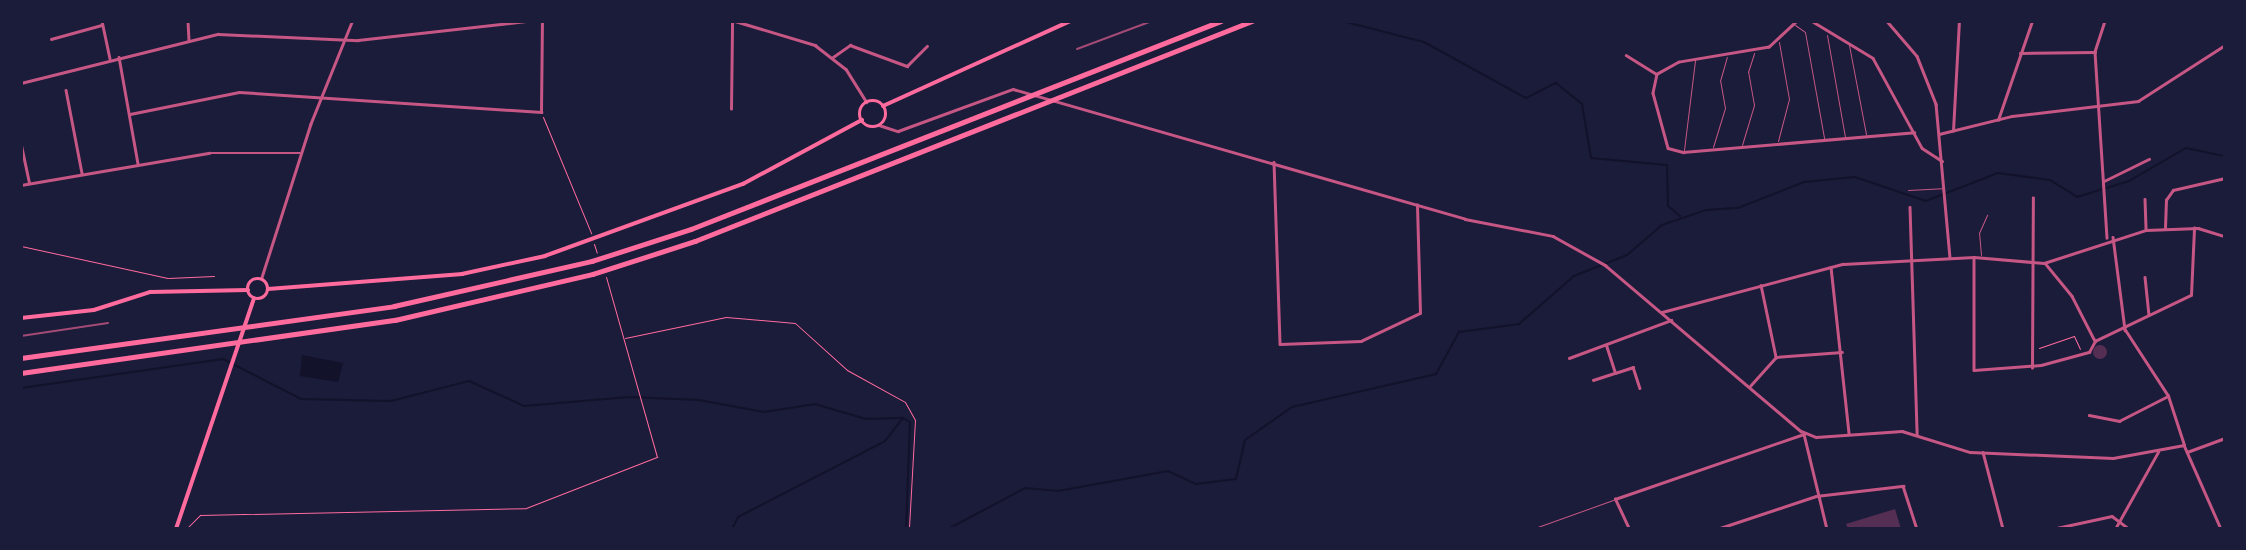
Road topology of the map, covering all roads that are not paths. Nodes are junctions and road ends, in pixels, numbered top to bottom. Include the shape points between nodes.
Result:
1 (188, 21) edge
2 (352, 21) edge
3 (542, 21) edge
4 (624, 21) edge
5 (694, 21) edge
6 (733, 21) edge
7 (1070, 21) edge
8 (1221, 21) edge
9 (1252, 21) edge
10 (1812, 21) edge
11 (1887, 21) edge
12 (1959, 21) edge
13 (2032, 21) edge
14 (2105, 21) edge
15 (1894, 22) edge
16 (102, 23) edge
17 (1796, 23) edge
18 (1826, 35) junction
19 (51, 39) dead end
20 (348, 39) junction
21 (189, 41) junction
22 (1779, 42) junction
23 (1849, 45) junction
24 (927, 46) dead end
25 (2225, 46) edge
26 (1755, 50) junction
27 (2095, 52) junction
28 (2020, 53) junction
29 (1728, 54) junction
30 (1626, 55) dead end
31 (118, 56) junction
32 (832, 57) junction
33 (110, 58) junction
34 (1696, 59) junction
35 (1657, 74) junction
36 (21, 83) edge
37 (66, 90) dead end
38 (321, 97) junction
39 (867, 102) junction
40 (2101, 104) junction
41 (883, 106) junction
42 (731, 109) dead end
43 (130, 114) junction
44 (862, 120) junction
45 (1998, 120) junction
46 (879, 125) junction
47 (1953, 131) junction
48 (1914, 132) junction
49 (1939, 134) junction
50 (1866, 136) junction
51 (1845, 137) junction
52 (1824, 138) junction
53 (1778, 142) junction
54 (21, 143) edge
55 (1742, 145) junction
56 (1712, 149) junction
57 (1683, 152) junction
58 (300, 153) junction
59 (2149, 159) dead end
60 (1274, 161) junction
61 (1942, 161) junction
62 (138, 164) junction
63 (82, 173) junction
64 (2225, 178) edge
65 (2104, 181) junction
66 (29, 182) junction
67 (21, 185) edge
68 (1908, 190) dead end
69 (1944, 190) junction
70 (2033, 198) dead end
71 (2145, 199) dead end
72 (1417, 205) junction
73 (1910, 207) dead end
74 (1987, 215) dead end
75 (2165, 228) junction
76 (2194, 228) junction
77 (2146, 230) junction
78 (2225, 236) edge
79 (2113, 237) junction
80 (2107, 238) junction
81 (1974, 257) junction
82 (1981, 257) junction
83 (1950, 258) junction
84 (1914, 261) junction
85 (2030, 262) junction
86 (2045, 263) junction
87 (1831, 267) junction
88 (2145, 276) dead end
89 (261, 279) junction
90 (1761, 285) junction
91 (268, 289) junction
92 (248, 290) junction
93 (254, 299) junction
94 (1662, 312) junction
95 (2149, 315) junction
96 (21, 318) edge
97 (1671, 320) junction
98 (2125, 330) junction
99 (2095, 341) junction
100 (1606, 346) junction
101 (1842, 352) junction
102 (1776, 357) junction
103 (21, 358) edge
104 (1569, 358) dead end
105 (2032, 368) junction
106 (21, 373) edge
107 (1615, 373) junction
108 (1593, 380) dead end
109 (1749, 387) junction
110 (1640, 388) dead end
111 (2168, 396) junction
112 (2089, 415) dead end
113 (1804, 433) junction
114 (1849, 434) junction
115 (1917, 435) junction
116 (2225, 438) edge
117 (2184, 445) junction
118 (1983, 452) junction
119 (2158, 452) junction
120 (2187, 452) junction
121 (1816, 496) junction
122 (1615, 499) junction
123 (2120, 520) junction
124 (177, 528) edge
125 (1532, 529) edge
126 (1629, 529) edge
127 (1717, 529) edge
128 (1827, 529) edge
129 (1917, 529) edge
130 (2003, 529) edge
131 (2053, 529) edge
132 (2115, 529) edge
133 (2129, 529) edge
134 (2221, 529) edge

1 - 21 street
2 - 20 street
3 - 4 street
3 - 20 street via 443,36
3 - 38 street via 541,112
4 - 5 street
6 - 32 street via 794,35
6 - 42 street
7 - 41 main road
8 - 103 highway via 592,261 394,306
9 - 106 highway via 611,269 395,320
10 - 18 street
11 - 15 street
12 - 47 street
13 - 28 street
14 - 27 street
15 - 49 street via 1925,72
16 - 19 street
16 - 33 street
17 - 22 street
17 - 52 lane via 1805,32
18 - 23 street
18 - 51 lane
20 - 21 street via 237,33
20 - 38 street
21 - 31 street
22 - 26 street
22 - 53 lane via 1789,99
23 - 48 street via 1887,75
23 - 50 lane
24 - 32 street via 907,66 850,45
25 - 40 street via 2138,101
26 - 29 street
26 - 55 lane via 1748,72 1754,105
27 - 28 street
27 - 40 street
28 - 45 street
29 - 34 street
29 - 56 lane via 1720,81 1725,108
30 - 35 street
31 - 33 street
31 - 43 street
32 - 39 street
33 - 36 street
34 - 35 street
34 - 57 lane via 1687,88 1692,120
35 - 57 street via 1653,93 1660,133 1672,151
37 - 63 street
38 - 43 street via 239,92
38 - 58 street
39 - 41 main road
39 - 44 main road
40 - 45 street
40 - 65 street
41 - 46 main road
43 - 62 street
44 - 46 main road
44 - 91 main road via 778,168 584,244 462,274
45 - 47 street
46 - 60 street via 898,131 1008,89
47 - 49 street
48 - 50 street
48 - 61 street via 1926,154
49 - 61 street
50 - 51 street
51 - 52 street
52 - 53 street
53 - 55 street
54 - 66 street
55 - 56 street
56 - 57 street
58 - 62 street via 209,153
58 - 89 street
59 - 65 street
60 - 72 street
60 - 72 street via 1280,344 1362,341 1420,313
61 - 69 street
62 - 63 street
63 - 66 street
64 - 75 street via 2173,190 2166,200
65 - 80 street
66 - 67 street
68 - 69 lane
69 - 83 street
70 - 85 street
71 - 77 street
72 - 94 street via 1544,233 1598,260
73 - 84 street
74 - 82 lane via 1979,233
75 - 76 street
75 - 77 street
76 - 78 street
76 - 95 street via 2192,295
77 - 79 street
79 - 80 street
79 - 98 street
80 - 86 street
81 - 82 street
81 - 83 street
81 - 105 street via 1971,365 1979,372
82 - 85 street
83 - 84 street
84 - 87 street
84 - 115 street
85 - 86 street
85 - 105 street
86 - 99 street via 2072,296
87 - 90 street
87 - 101 street
88 - 95 street
89 - 91 main road
89 - 92 main road
90 - 94 street
90 - 102 street
91 - 93 main road
92 - 93 main road
92 - 96 main road via 150,292 94,310
93 - 124 main road
94 - 97 street
95 - 98 street
97 - 100 street
97 - 109 street
98 - 99 street
98 - 111 street
99 - 105 street via 2083,354
100 - 104 street
100 - 107 street
101 - 102 street
101 - 114 street
102 - 109 street
107 - 108 street
107 - 110 street via 1633,367
109 - 113 street
111 - 112 street via 2119,421
111 - 117 street
113 - 114 street
113 - 121 street
113 - 122 street
114 - 115 street
115 - 118 street via 1956,450
116 - 120 street
117 - 119 street
117 - 120 street
118 - 119 street via 2113,458
118 - 130 street
119 - 123 street
120 - 134 street
121 - 127 street
121 - 128 street
121 - 129 street via 1903,486
122 - 125 lane
122 - 126 street
123 - 131 street
123 - 132 street
123 - 133 street

